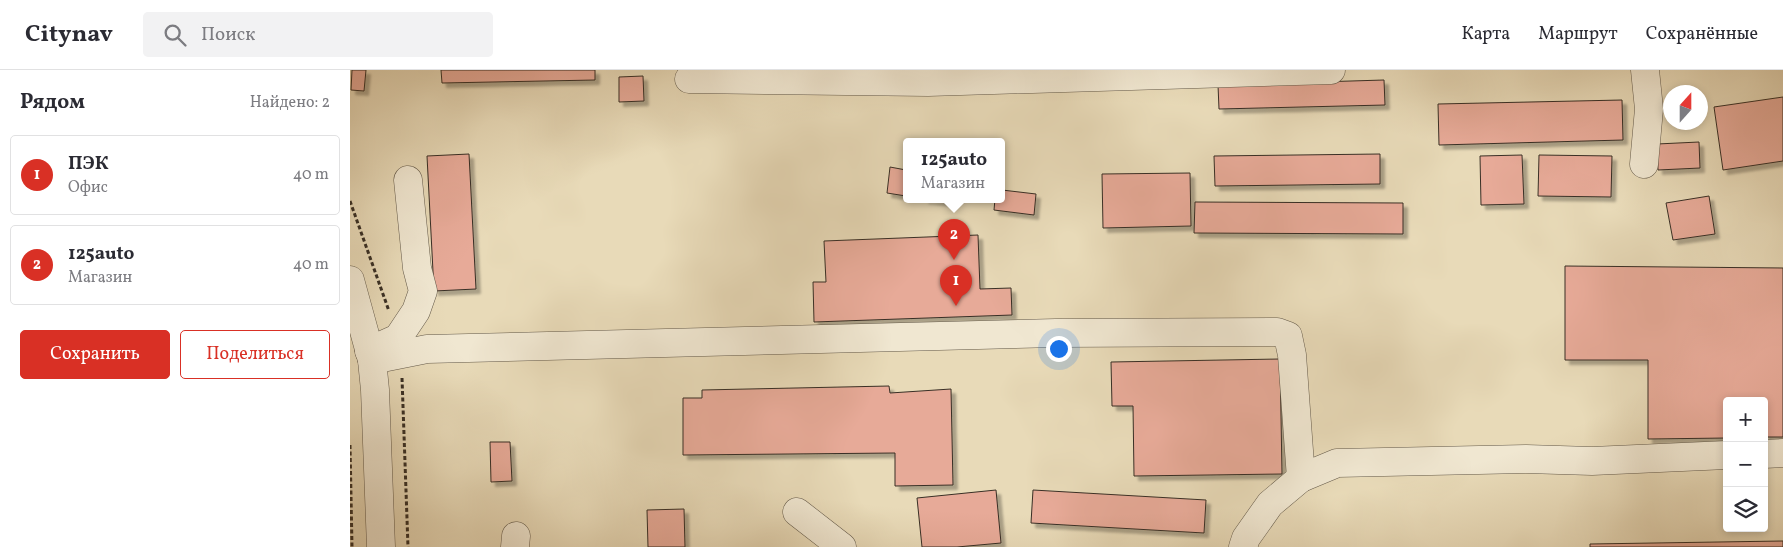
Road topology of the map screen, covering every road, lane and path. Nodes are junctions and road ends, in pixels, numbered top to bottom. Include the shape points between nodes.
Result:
1 (1331, 70) edge
2 (1645, 70) edge
3 (689, 79) dead end
4 (1644, 164) dead end
5 (408, 180) dead end
6 (350, 280) edge
7 (371, 356) junction
8 (350, 445) edge
9 (1783, 453) edge
10 (1768, 454) edge
11 (1723, 455) edge
12 (1301, 478) junction
13 (797, 512) dead end
14 (352, 547) edge
15 (381, 547) edge
16 (842, 547) edge
17 (1243, 547) edge

1 - 3 lane via 928,82
2 - 4 lane via 1650,109
5 - 7 lane via 417,268 423,291 416,311 398,338
6 - 7 lane
7 - 12 lane via 427,348 1056,332 1277,332 1288,336 1292,355
7 - 15 lane
8 - 14 path
9 - 10 lane
11 - 12 lane via 1592,461 1526,459 1337,463
12 - 17 lane via 1270,504
13 - 16 lane

